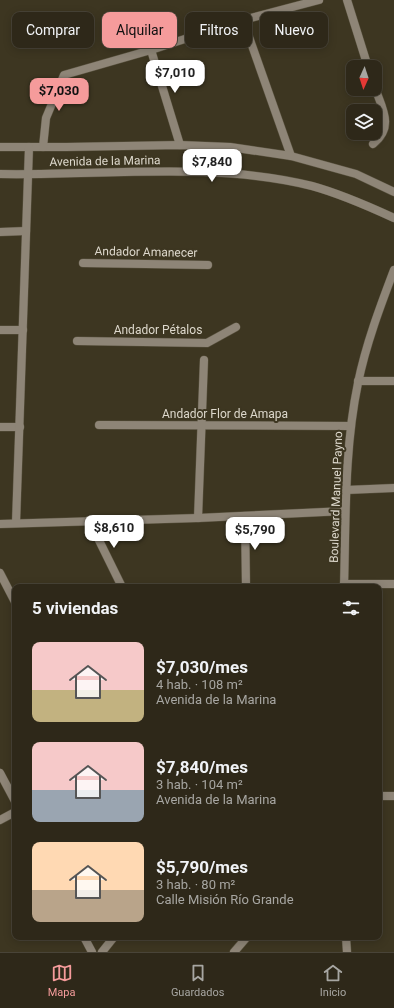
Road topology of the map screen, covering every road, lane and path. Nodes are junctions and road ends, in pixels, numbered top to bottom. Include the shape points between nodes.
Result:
1 (319, 0) edge
2 (347, 0) edge
3 (252, 18) edge
4 (185, 39) edge
5 (252, 46) edge
6 (151, 50) junction
7 (366, 60) edge
8 (378, 96) edge
9 (373, 144) dead end
10 (180, 145) junction
11 (0, 147) edge
12 (29, 147) junction
13 (43, 147) junction
14 (290, 156) junction
15 (0, 174) edge
16 (28, 174) junction
17 (394, 192) edge
18 (394, 218) edge
19 (26, 231) junction
20 (0, 232) edge
21 (83, 263) dead end
22 (208, 265) dead end
23 (394, 270) edge
24 (236, 327) dead end
25 (0, 330) edge
26 (23, 330) junction
27 (77, 341) dead end
28 (204, 360) dead end
29 (358, 381) junction
30 (394, 381) edge
31 (99, 425) dead end
32 (202, 426) junction
33 (351, 426) junction
34 (0, 427) edge
35 (20, 427) junction
36 (394, 488) edge
37 (346, 490) junction
38 (345, 511) junction
39 (244, 516) junction
40 (198, 518) junction
41 (89, 520) junction
42 (16, 523) junction
43 (0, 524) edge
44 (0, 573) edge
45 (121, 584) edge
46 (246, 584) edge
47 (344, 584) edge
48 (382, 584) edge
49 (394, 584) edge
50 (12, 596) edge
51 (0, 774) edge
52 (12, 796) edge
53 (382, 796) edge
54 (394, 796) edge
55 (12, 814) edge
56 (0, 820) edge
57 (86, 940) edge
58 (112, 940) edge
59 (244, 940) edge
60 (346, 940) edge
61 (92, 952) edge
62 (102, 952) edge
63 (234, 952) edge
64 (347, 952) edge

1 - 3 street
2 - 7 street
4 - 6 street
5 - 14 street
6 - 10 street
6 - 13 street via 64,75 46,118
8 - 9 street via 387,119 382,138
10 - 13 street, Avenida de la Marina
10 - 14 street, Avenida de la Marina via 230,147
11 - 12 street, Avenida de la Marina
12 - 13 street, Avenida de la Marina
12 - 16 street
14 - 17 street, Avenida de la Marina via 356,174
15 - 16 street, Avenida de la Marina
16 - 18 street, Avenida de la Marina via 187,172 258,177 312,186
16 - 19 street
19 - 20 street
19 - 26 street
21 - 22 street, Andador Amanecer
23 - 29 street, Boulevard Manuel Payno via 371,330
24 - 27 street, Andador Pétalos via 208,343
25 - 26 street
26 - 35 street
28 - 32 street
29 - 30 street
29 - 33 street, Boulevard Manuel Payno
31 - 32 street, Andador Flor de Amapa
32 - 33 street, Andador Flor de Amapa
32 - 40 street
33 - 37 street, Boulevard Manuel Payno
34 - 35 street
35 - 42 street
36 - 37 street
37 - 38 street, Boulevard Manuel Payno
38 - 39 street
38 - 47 street, Boulevard Manuel Payno
39 - 40 street
39 - 46 street
40 - 41 street
41 - 42 street
41 - 45 street
42 - 43 street
44 - 50 street
48 - 49 street
51 - 52 street
53 - 54 street
55 - 56 street
57 - 61 street
58 - 62 street
59 - 63 street
60 - 64 street

